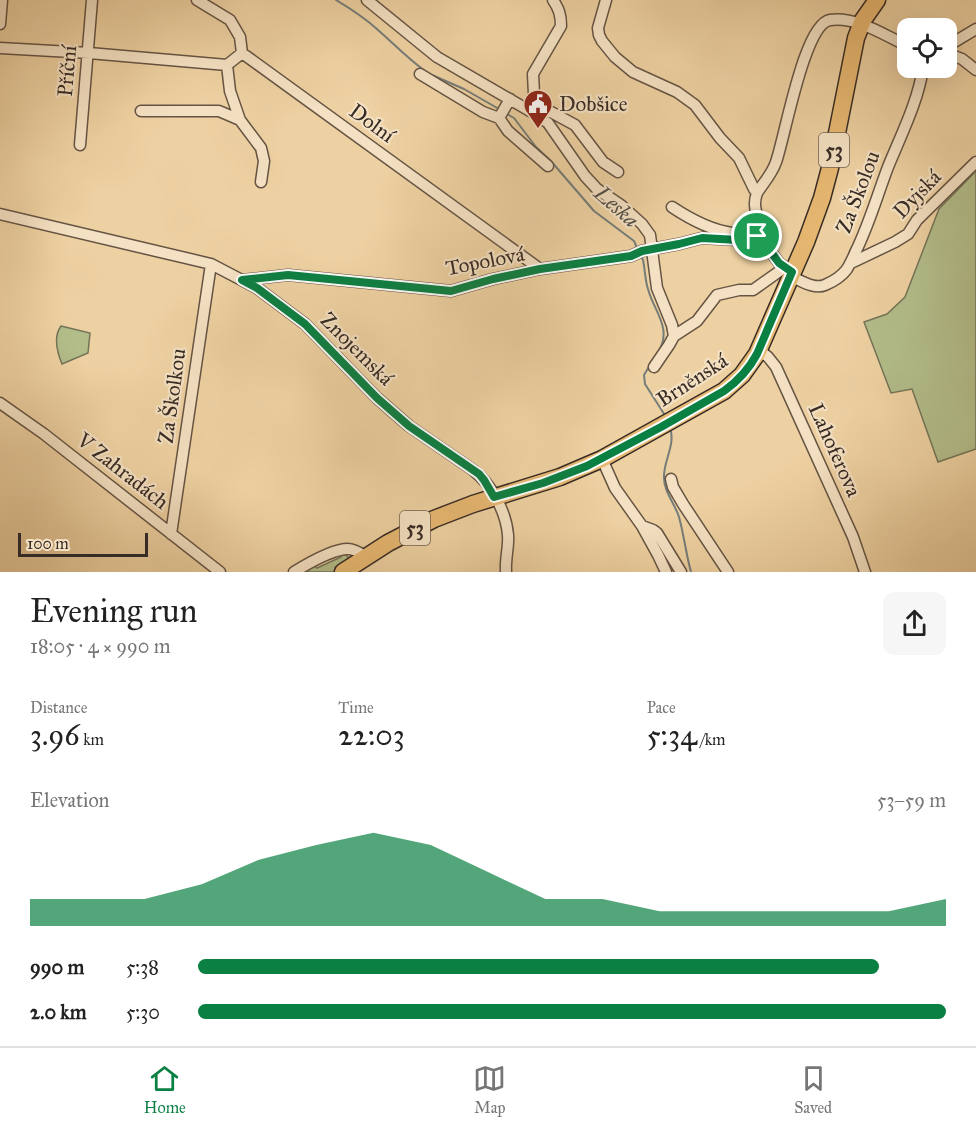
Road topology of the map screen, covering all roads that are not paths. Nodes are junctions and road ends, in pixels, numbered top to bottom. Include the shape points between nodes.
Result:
1 (2, 0) edge
2 (92, 0) edge
3 (197, 0) edge
4 (367, 0) edge
5 (553, 0) edge
6 (606, 0) edge
7 (877, 0) edge
8 (0, 24) edge
9 (860, 24) junction
10 (976, 29) edge
11 (957, 40) edge
12 (897, 41) edge
13 (0, 48) edge
14 (89, 53) junction
15 (242, 53) junction
16 (957, 57) edge
17 (227, 65) junction
18 (976, 70) edge
19 (420, 74) dead end
20 (921, 78) edge
21 (233, 99) junction
22 (504, 109) junction
23 (141, 111) dead end
24 (219, 111) junction
25 (535, 114) junction
26 (240, 120) junction
27 (80, 145) dead end
28 (976, 162) edge
29 (548, 166) dead end
30 (618, 172) dead end
31 (261, 182) dead end
32 (757, 193) junction
33 (672, 207) dead end
34 (0, 214) edge
35 (757, 236) junction
36 (743, 238) junction
37 (643, 252) junction
38 (850, 263) junction
39 (211, 264) junction
40 (540, 269) junction
41 (789, 272) junction
42 (242, 280) junction
43 (674, 336) junction
44 (759, 350) junction
45 (654, 367) dead end
46 (0, 403) edge
47 (602, 459) junction
48 (671, 479) dead end
49 (494, 497) junction
50 (642, 526) junction
51 (171, 534) junction
52 (365, 556) junction
53 (220, 572) edge
54 (294, 572) edge
55 (343, 572) edge
56 (506, 572) edge
57 (666, 572) edge
58 (681, 572) edge
59 (728, 572) edge
60 (865, 572) edge

1 - 8 street
2 - 14 street, Příční
3 - 15 street via 230,20 240,37
4 - 22 street
5 - 25 street via 559,9 561,26 533,74
6 - 32 street via 598,28 602,41 633,72 677,92 695,105 739,158
7 - 9 main road, Brněnská / 53
9 - 12 street
9 - 32 street via 827,20 814,35 799,73 776,163
9 - 41 main road, Brněnská / 53 via 827,182 817,214
10 - 11 street
13 - 14 street
14 - 17 street
14 - 27 street, Příční
15 - 17 street
15 - 40 street, Dolní
16 - 18 street
17 - 21 street
19 - 22 street via 483,112
20 - 38 street, Za Školou via 863,238
21 - 24 street
21 - 26 street
22 - 25 street
22 - 29 street via 508,131
23 - 24 street
24 - 26 street
25 - 30 street via 551,112 575,125 603,162
25 - 37 street via 548,123 597,189 642,224 650,235
26 - 31 street via 261,148
28 - 38 street, Dyjská via 917,220 908,234
32 - 35 street
33 - 36 street via 705,225
34 - 39 street, Znojemská
35 - 36 street, Topolová
35 - 41 street
36 - 37 street, Topolová via 702,238
37 - 40 street, Topolová
37 - 43 street
38 - 41 street, Za Školou via 842,275 823,286 813,286
39 - 42 street, Znojemská
39 - 51 street, Za Školkou
40 - 42 street, Topolová via 451,291 288,275
41 - 43 street via 753,290 717,295 696,321
41 - 44 main road, Brněnská / 53
42 - 49 street, Znojemská via 305,324 409,426 479,474
43 - 45 street
44 - 47 main road, Brněnská / 53 via 750,367 724,391
44 - 60 street, Lahoferova via 776,367
46 - 51 street, V Zahradách
47 - 49 main road, Brněnská / 53 via 560,477
47 - 50 street via 615,489
48 - 59 street
49 - 52 main road, Brněnská / 53 via 422,525
49 - 56 street, Znojemská via 508,532
50 - 57 street
50 - 58 street via 657,533
51 - 53 street, V Zahradách
52 - 54 street via 343,550
52 - 55 main road, Brněnská / 53

